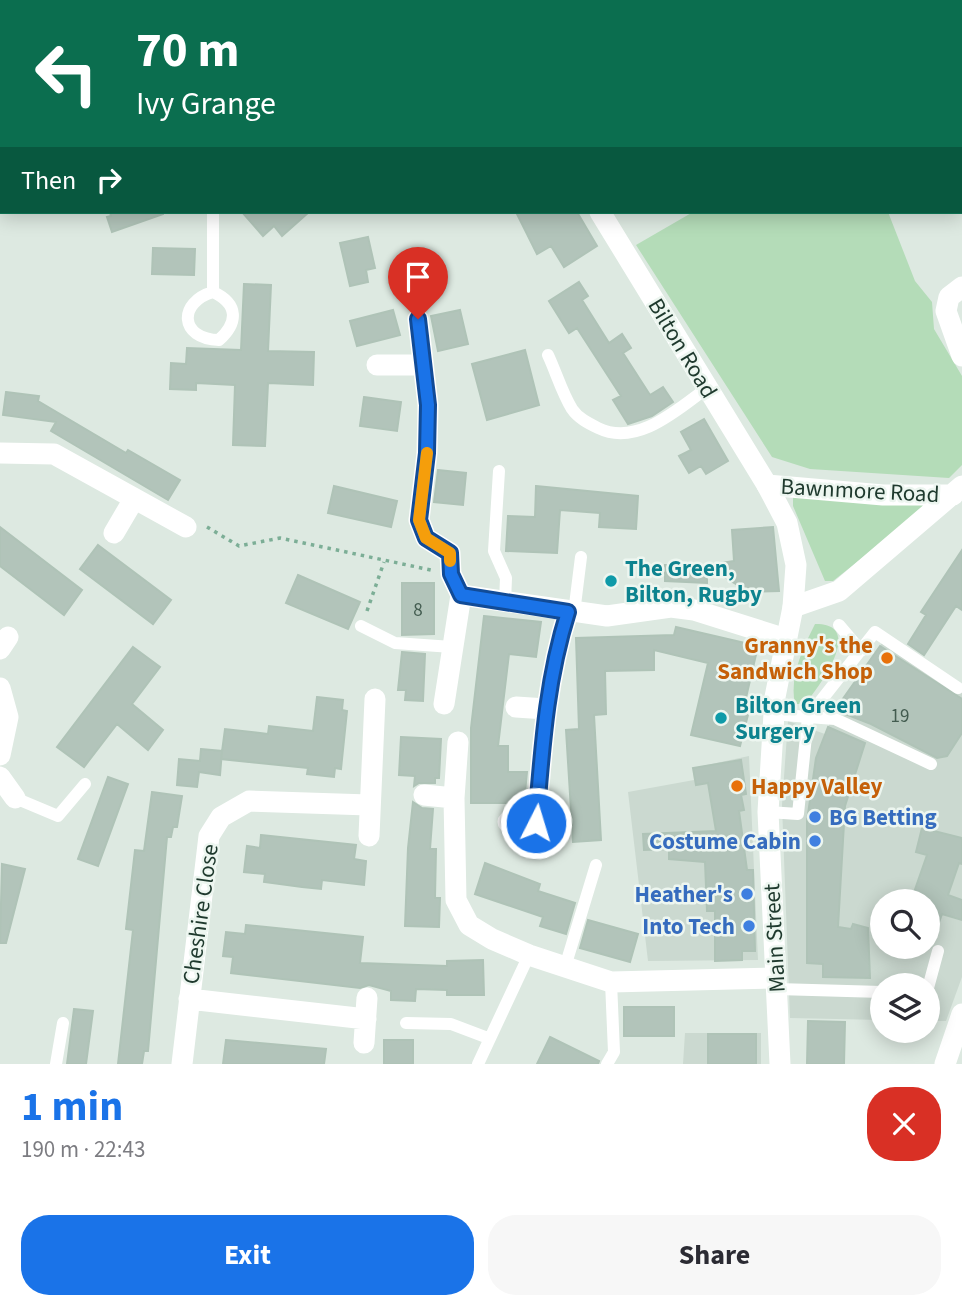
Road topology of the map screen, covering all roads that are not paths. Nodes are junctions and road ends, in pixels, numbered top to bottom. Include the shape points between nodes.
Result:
1 (213, 214) edge
2 (601, 214) edge
3 (962, 287) edge
4 (213, 292) dead end
5 (418, 319) dead end
6 (548, 355) dead end
7 (962, 356) edge
8 (377, 365) dead end
9 (423, 365) junction
10 (707, 388) junction
11 (0, 453) edge
12 (499, 471) dead end
13 (767, 485) junction
14 (958, 490) edge
15 (134, 499) junction
16 (186, 527) road end
17 (114, 533) dead end
18 (582, 557) dead end
19 (461, 595) junction
20 (505, 602) junction
21 (793, 607) junction
22 (571, 612) junction
23 (839, 625) dead end
24 (361, 626) road end
25 (786, 639) junction
26 (452, 647) junction
27 (861, 651) junction
28 (0, 688) edge
29 (958, 688) dead end
30 (375, 699) dead end
31 (444, 704) dead end
32 (516, 707) dead end
33 (546, 709) junction
34 (773, 714) junction
35 (808, 717) junction
36 (458, 742) dead end
37 (0, 755) edge
38 (931, 764) dead end
39 (0, 777) edge
40 (85, 784) dead end
41 (424, 795) dead end
42 (15, 797) joint
43 (454, 798) junction
44 (369, 805) junction
45 (768, 812) junction
46 (508, 822) dead end
47 (369, 836) dead end
48 (596, 865) dead end
49 (529, 955) junction
50 (565, 967) junction
51 (611, 982) junction
52 (777, 983) junction
53 (870, 991) edge
54 (367, 998) dead end
55 (189, 999) junction
56 (962, 1014) edge
57 (366, 1019) junction
58 (63, 1023) dead end
59 (406, 1023) dead end
60 (488, 1038) junction
61 (364, 1043) dead end
62 (56, 1064) edge
63 (181, 1064) edge
64 (478, 1064) edge
65 (607, 1064) edge
66 (780, 1064) edge
67 (944, 1064) edge

1 - 4 lane
2 - 10 street, Bilton Road
3 - 7 street via 949,297 946,311
5 - 9 street
6 - 10 lane via 573,410 608,433 621,434 663,420
8 - 9 street
9 - 19 street via 427,453 419,520 426,538 450,553 451,574
10 - 13 street, Bilton Road
11 - 15 street via 54,454
12 - 20 lane via 494,551 506,578
13 - 14 street, Bawnmore Road via 884,495
13 - 21 street, Bilton Road via 794,545
14 - 21 street, Bawnmore Road via 839,591
15 - 16 street
15 - 17 street
18 - 22 lane
19 - 20 street
19 - 26 street
20 - 22 street
21 - 25 street, Bilton Road
22 - 25 street via 607,616 671,607 695,610
22 - 33 street via 555,653
23 - 27 lane
24 - 26 lane via 395,643
25 - 34 street, Main Street
26 - 31 street
27 - 29 lane via 876,632
27 - 35 lane
28 - 37 street via 8,717
30 - 44 street
32 - 33 street
33 - 46 street via 536,823
34 - 35 lane
34 - 45 street, Main Street
35 - 38 lane via 835,719
35 - 45 lane via 797,814
36 - 43 street
39 - 42 street
40 - 42 lane via 58,817
41 - 43 street
43 - 49 street via 457,900 469,925
44 - 47 street
44 - 55 street, Cheshire Close via 249,801 221,817 209,836
45 - 52 street, Main Street
48 - 50 lane
49 - 50 street
49 - 60 lane
50 - 51 street
51 - 52 street
51 - 65 lane via 614,1052
52 - 53 lane
52 - 66 street, Main Street
54 - 57 street
55 - 57 street, Cheshire Close
55 - 63 street, Cheshire Close
56 - 67 street
57 - 61 street
58 - 62 lane
59 - 60 lane via 451,1024
60 - 64 lane

